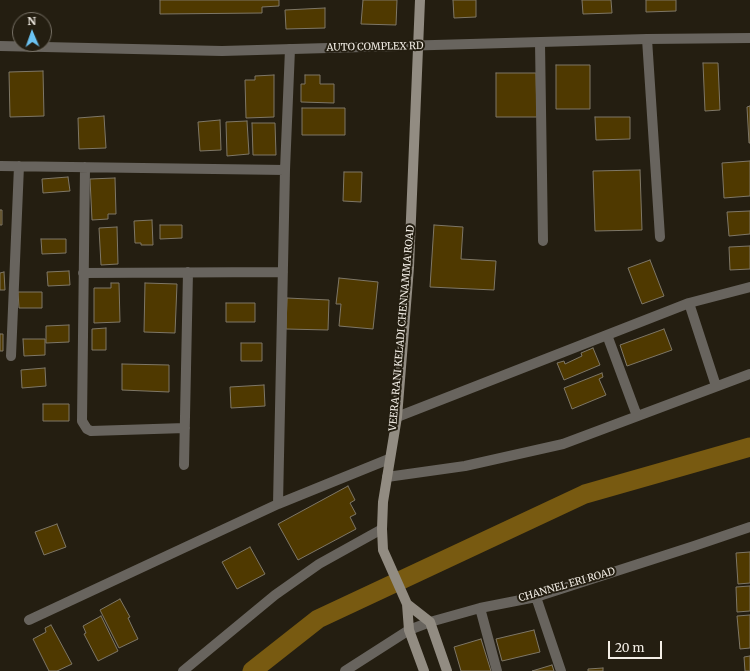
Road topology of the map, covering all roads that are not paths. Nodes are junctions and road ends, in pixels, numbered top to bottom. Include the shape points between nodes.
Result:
1 (420, 0) edge
2 (750, 38) edge
3 (647, 39) junction
4 (540, 43) junction
5 (0, 46) edge
6 (418, 46) junction
7 (290, 49) junction
8 (0, 166) edge
9 (20, 166) junction
10 (85, 167) junction
11 (285, 170) junction
12 (660, 237) dead end
13 (543, 240) dead end
14 (188, 272) junction
15 (283, 272) junction
16 (83, 273) junction
17 (750, 287) edge
18 (688, 303) junction
19 (607, 335) junction
20 (11, 356) dead end
21 (750, 374) edge
22 (716, 386) junction
23 (637, 416) junction
24 (397, 417) junction
25 (185, 428) junction
26 (389, 460) junction
27 (184, 465) dead end
28 (387, 477) junction
29 (278, 504) junction
30 (750, 527) edge
31 (382, 529) junction
32 (536, 596) junction
33 (407, 604) junction
34 (480, 608) junction
35 (29, 620) dead end
36 (430, 622) junction
37 (409, 630) junction
38 (183, 671) edge
39 (345, 671) edge
40 (424, 671) edge
41 (447, 671) edge
42 (497, 671) edge
43 (561, 671) edge

1 - 6 main road, VEERA RANI KELADI CHENNAMMA ROAD
2 - 3 street, AUTO COMPLEX RD
3 - 4 street, AUTO COMPLEX RD
3 - 12 street
4 - 6 street, AUTO COMPLEX RD
4 - 13 street
5 - 7 street, AUTO COMPLEX RD via 222,52
6 - 7 street, AUTO COMPLEX RD
6 - 24 main road, VEERA RANI KELADI CHENNAMMA ROAD via 409,266
7 - 11 street
8 - 9 street
9 - 10 street
9 - 20 street
10 - 11 street
10 - 16 street
11 - 15 street
14 - 15 street
14 - 16 street
14 - 25 street
15 - 29 street
16 - 25 street via 82,421 87,429 91,431
17 - 18 street
18 - 19 street
18 - 22 street
19 - 23 street
19 - 24 street
21 - 22 street
22 - 23 street
23 - 28 street via 563,444 464,466
24 - 26 main road, VEERA RANI KELADI CHENNAMMA ROAD
25 - 27 street
26 - 28 main road, VEERA RANI KELADI CHENNAMMA ROAD
26 - 29 street
28 - 31 main road, VEERA RANI KELADI CHENNAMMA ROAD
29 - 35 street
30 - 32 street, CHANNEL ERI ROAD
31 - 33 main road, VEERA RANI KELADI CHENNAMMA ROAD via 383,550
31 - 38 street via 294,581
32 - 34 street, CHANNEL ERI ROAD
32 - 43 street
33 - 36 main road
33 - 37 main road, VEERA RANI KELADI CHENNAMMA ROAD
34 - 36 street, CHANNEL ERI ROAD
34 - 42 street
36 - 37 street, CHANNEL ERI ROAD
36 - 41 main road
37 - 39 street, CHANNEL ERI ROAD
37 - 40 main road, VEERA RANI KELADI CHENNAMMA ROAD

